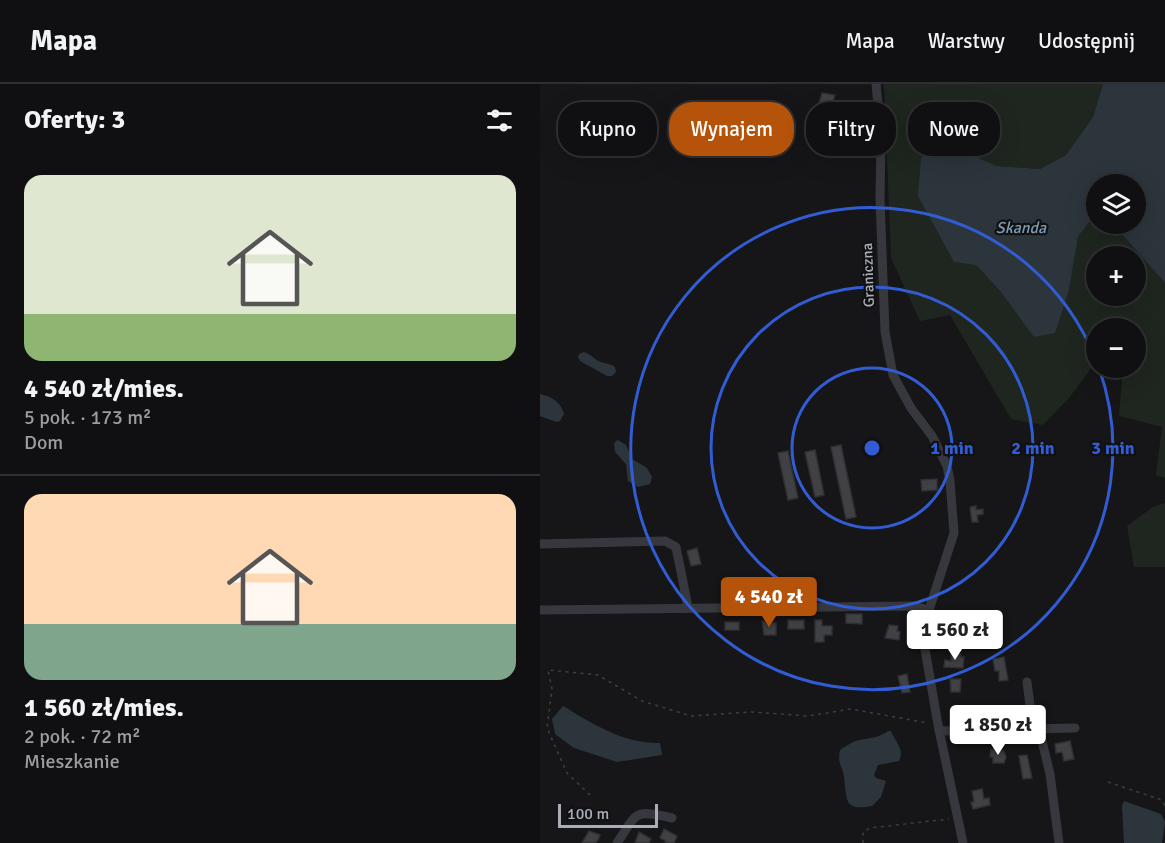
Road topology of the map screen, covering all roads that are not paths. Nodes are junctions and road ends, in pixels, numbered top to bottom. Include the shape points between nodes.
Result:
1 (876, 84) edge
2 (540, 544) edge
3 (688, 607) junction
4 (540, 610) edge
5 (929, 610) junction
6 (1027, 682) dead end
7 (939, 728) junction
8 (1075, 728) dead end
9 (1033, 729) junction
10 (672, 818) dead end
11 (617, 843) edge
12 (963, 843) edge
13 (1059, 843) edge

1 - 5 street, Graniczna via 881,138 885,332 893,375 932,436 950,481 954,533
2 - 3 street via 665,542 676,547
3 - 4 street
3 - 5 street via 914,606
5 - 7 street, Graniczna via 925,649
6 - 9 street
7 - 9 street
7 - 12 street, Graniczna
8 - 9 street
9 - 13 street via 1041,737 1050,774
10 - 11 street via 645,812 633,817

